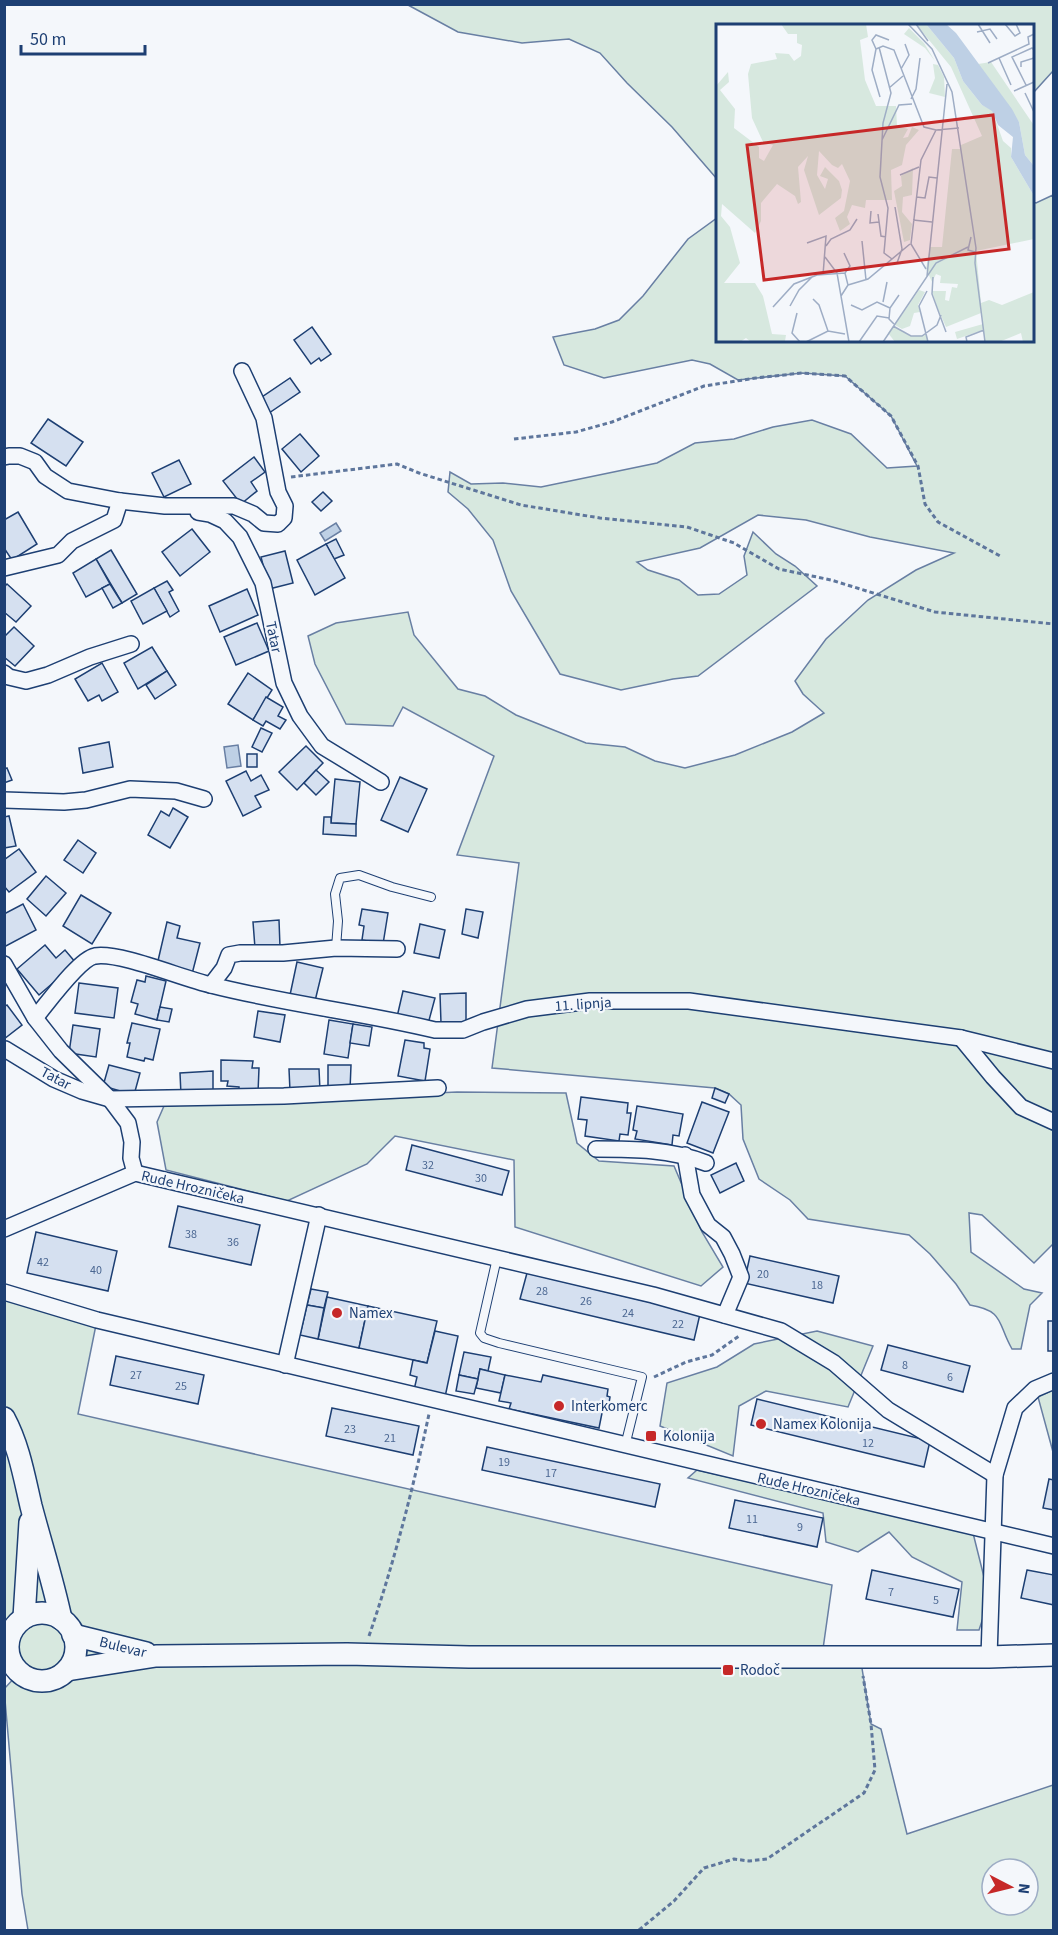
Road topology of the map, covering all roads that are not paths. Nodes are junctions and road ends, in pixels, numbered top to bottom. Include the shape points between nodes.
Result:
1 (242, 371) dead end
2 (4, 457) edge
3 (120, 501) junction
4 (165, 506) junction
5 (4, 568) edge
6 (130, 644) dead end
7 (4, 673) edge
8 (381, 782) dead end
9 (204, 799) dead end
10 (4, 800) edge
11 (431, 897) dead end
12 (336, 948) junction
13 (397, 950) dead end
14 (4, 964) edge
15 (211, 986) junction
16 (35, 1018) junction
17 (962, 1038) junction
18 (5, 1049) edge
19 (1053, 1061) edge
20 (438, 1088) dead end
21 (110, 1099) junction
22 (1053, 1122) edge
23 (596, 1149) dead end
24 (685, 1155) junction
25 (706, 1163) dead end
26 (135, 1173) junction
27 (319, 1215) junction
28 (4, 1229) edge
29 (498, 1258) junction
30 (4, 1292) edge
31 (725, 1315) junction
32 (285, 1365) junction
33 (1053, 1380) edge
34 (4, 1418) edge
35 (625, 1446) junction
36 (995, 1475) junction
37 (31, 1507) junction
38 (992, 1531) junction
39 (1053, 1546) edge
40 (24, 1618) junction
41 (67, 1627) junction
42 (7, 1637) edge
43 (1053, 1655) edge
44 (156, 1656) junction
45 (989, 1657) junction
46 (8, 1662) edge
47 (67, 1670) junction

1 - 4 street, Tatar via 264,418 278,492 285,506 284,518 278,524 264,523 234,506
2 - 3 street, Tatar via 20,456 35,462 45,476 68,491
3 - 4 street, Tatar
3 - 5 street via 114,520 83,534 58,555
4 - 8 street, Tatar via 210,514 225,521 240,537 262,583 284,682 300,716 322,746
6 - 7 street via 26,681
9 - 10 street via 176,791 130,789 64,802
11 - 12 lane via 359,875 340,878 335,894 339,921
12 - 13 street
12 - 15 street via 229,955
14 - 16 street, Tatar
15 - 16 street, 11. lipnja via 125,960 93,956 76,969
15 - 17 street, 11. lipnja via 435,1030 463,1030 527,1009 590,1001 689,1001
16 - 21 street, Tatar via 61,1051
17 - 19 street, 11. lipnja
17 - 22 street via 1021,1107
18 - 21 street, Tatar via 54,1079
20 - 21 street
21 - 26 street, Tatar via 128,1123
23 - 24 street via 641,1148
24 - 25 street
24 - 31 street via 692,1195 708,1225 723,1237 741,1277
26 - 27 street, Rude Hrozničeka
26 - 28 street, Rude Hrozničeka
27 - 29 street, Rude Hrozničeka
27 - 32 street
29 - 31 street, Rude Hrozničeka
29 - 35 lane via 480,1333 499,1343 642,1377
30 - 32 street, Rude Hrozničeka via 97,1320
31 - 36 street, Rude Hrozničeka via 781,1331 834,1363 888,1410
32 - 35 street, Rude Hrozničeka
33 - 36 street via 1035,1389 1015,1408
34 - 37 main road via 13,1433
35 - 38 street, Rude Hrozničeka
36 - 38 street
37 - 40 main road
37 - 41 main road
38 - 39 street, Rude Hrozničeka
38 - 45 street
40 - 41 main road via 49,1614
40 - 42 main road
41 - 44 main road, Bulevar
41 - 47 main road via 76,1647
42 - 46 main road
43 - 45 main road
44 - 45 main road
44 - 47 main road, Bulevar
46 - 47 main road via 30,1679 44,1681

